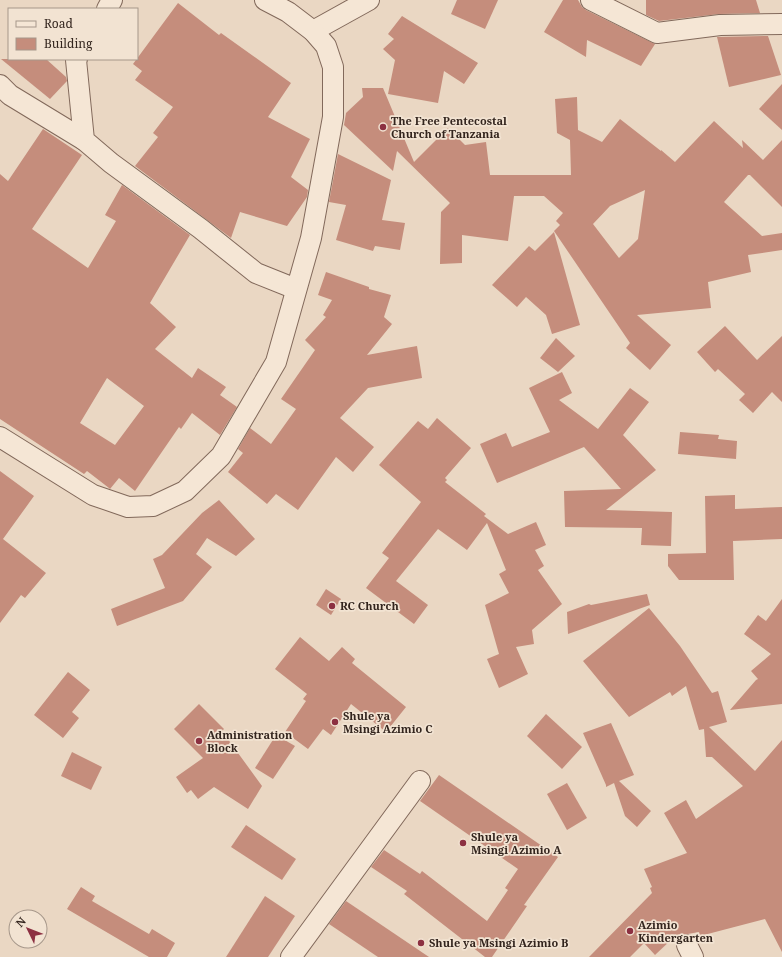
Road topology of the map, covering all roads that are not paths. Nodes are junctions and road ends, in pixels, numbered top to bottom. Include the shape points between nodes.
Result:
1 (265, 0) edge
2 (369, 0) edge
3 (591, 0) edge
4 (782, 24) edge
5 (313, 31) junction
6 (76, 60) edge
7 (0, 85) edge
8 (84, 140) junction
9 (296, 289) junction
10 (0, 437) edge
11 (420, 781) dead end
12 (291, 957) edge

1 - 5 street via 288,12
2 - 5 street
3 - 4 street via 657,33 720,25
5 - 9 street via 326,46 333,67 333,117 311,238
6 - 8 street
7 - 8 street via 10,95
8 - 9 street via 256,274
9 - 10 street via 276,362 221,456 185,491 153,506 128,507 94,495
11 - 12 street

